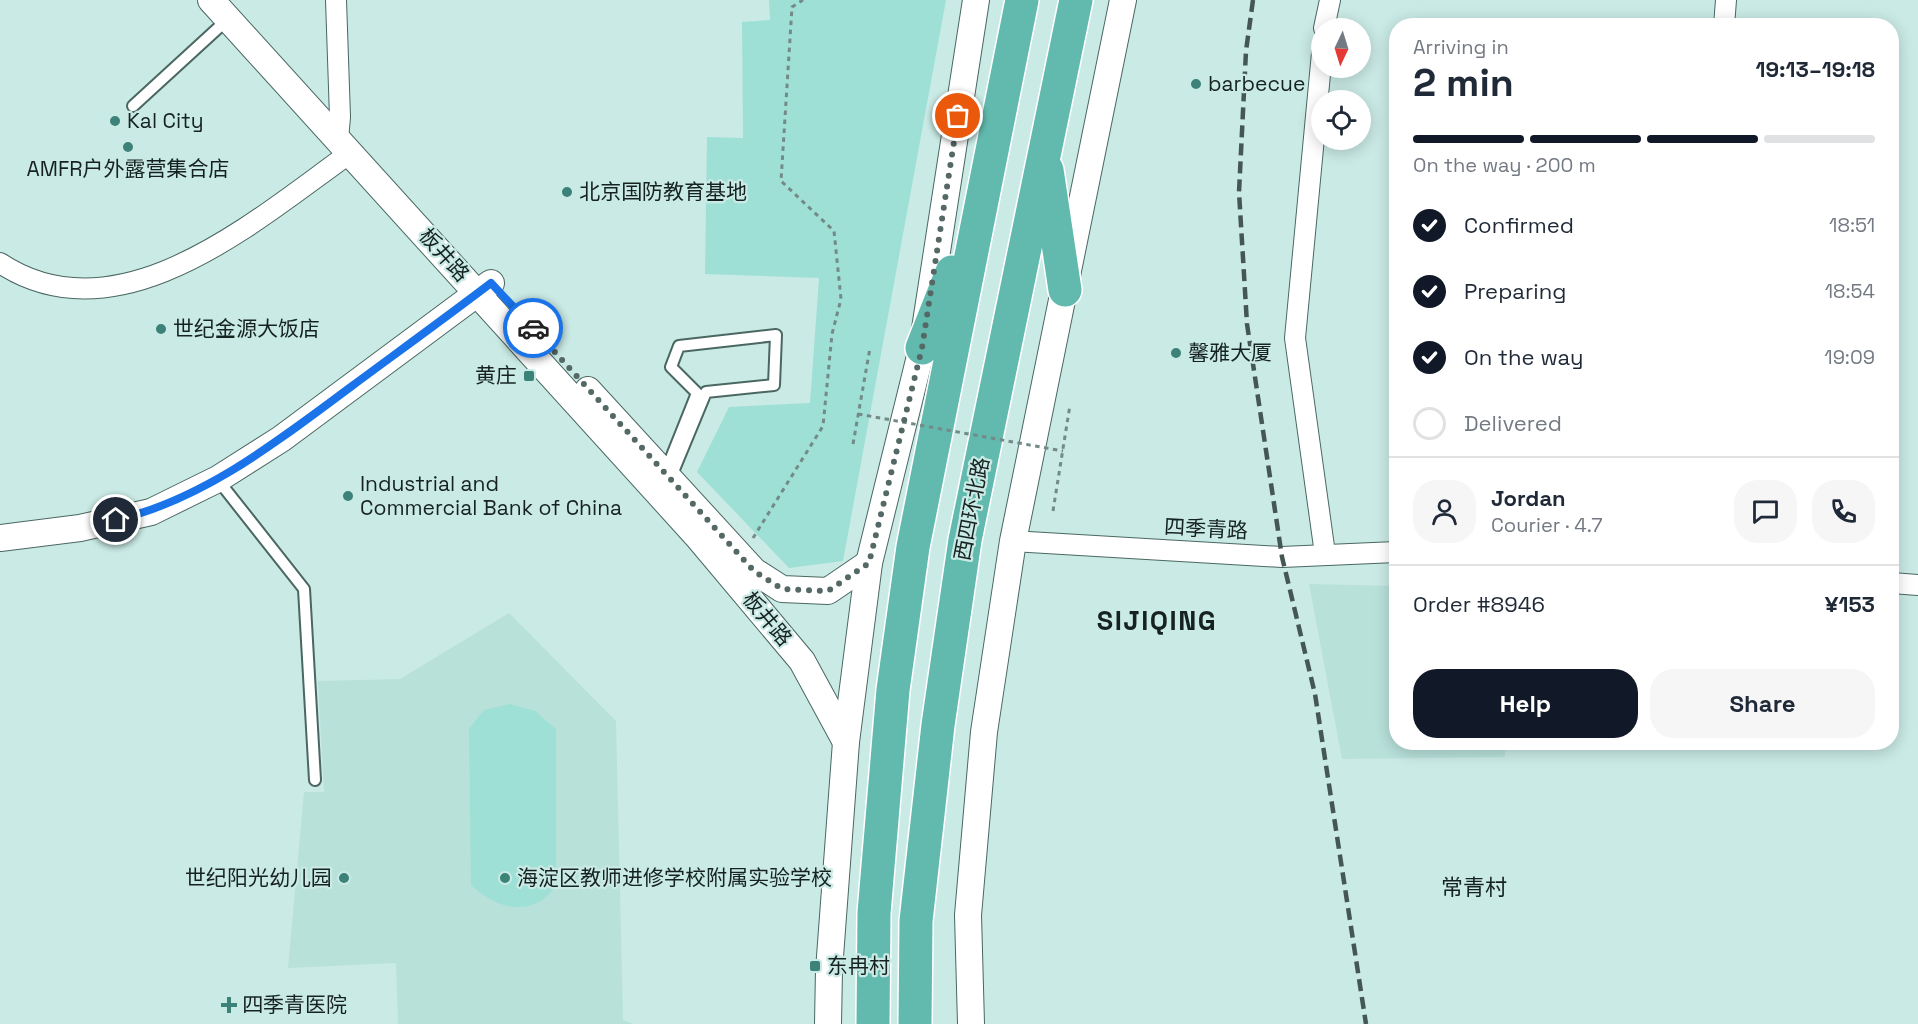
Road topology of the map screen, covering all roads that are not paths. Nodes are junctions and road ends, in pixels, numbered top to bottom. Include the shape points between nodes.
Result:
1 (211, 0) edge
2 (336, 0) edge
3 (976, 0) edge
4 (1022, 0) edge
5 (1076, 0) edge
6 (1124, 0) edge
7 (1330, 0) edge
8 (1726, 0) edge
9 (231, 9) edge
10 (1326, 18) edge
11 (1725, 18) edge
12 (1320, 78) edge
13 (133, 106) dead end
14 (343, 136) junction
15 (1044, 147) junction
16 (982, 195) junction
17 (0, 263) edge
18 (484, 288) junction
19 (1065, 290) junction
20 (922, 348) junction
21 (667, 476) junction
22 (218, 479) junction
23 (0, 538) edge
24 (1013, 541) junction
25 (1389, 552) edge
26 (1325, 554) junction
27 (869, 563) junction
28 (1899, 584) edge
29 (1918, 585) edge
30 (846, 742) junction
31 (315, 780) dead end
32 (828, 1024) edge
33 (873, 1024) edge
34 (915, 1024) edge
35 (970, 1024) edge

1 - 9 street
2 - 14 street
3 - 20 street
4 - 16 highway
5 - 15 highway, 西四环北路
6 - 19 street
7 - 10 street
8 - 11 street
9 - 13 lane
9 - 14 street
12 - 26 street via 1295,338
14 - 17 street via 220,244 147,278 90,288 52,284 16,273
14 - 18 street
14 - 18 street, 板井路
15 - 19 highway
15 - 34 highway, 西四环北路 via 964,540 916,921
16 - 20 highway
16 - 33 highway via 913,547 893,690 874,914
18 - 21 street
18 - 22 street via 281,439
18 - 30 street, 板井路 via 802,661
19 - 24 street
20 - 27 street
21 - 21 lane via 706,392 774,385 776,335 679,346 671,367 697,393
21 - 27 street via 754,571 782,589 828,591
22 - 23 street via 151,512 80,528
22 - 31 lane via 304,589
24 - 26 street, 四季青路 via 1282,558
24 - 35 street via 983,744 968,915
25 - 26 street, 四季青路
27 - 30 street
28 - 29 street
30 - 32 street

